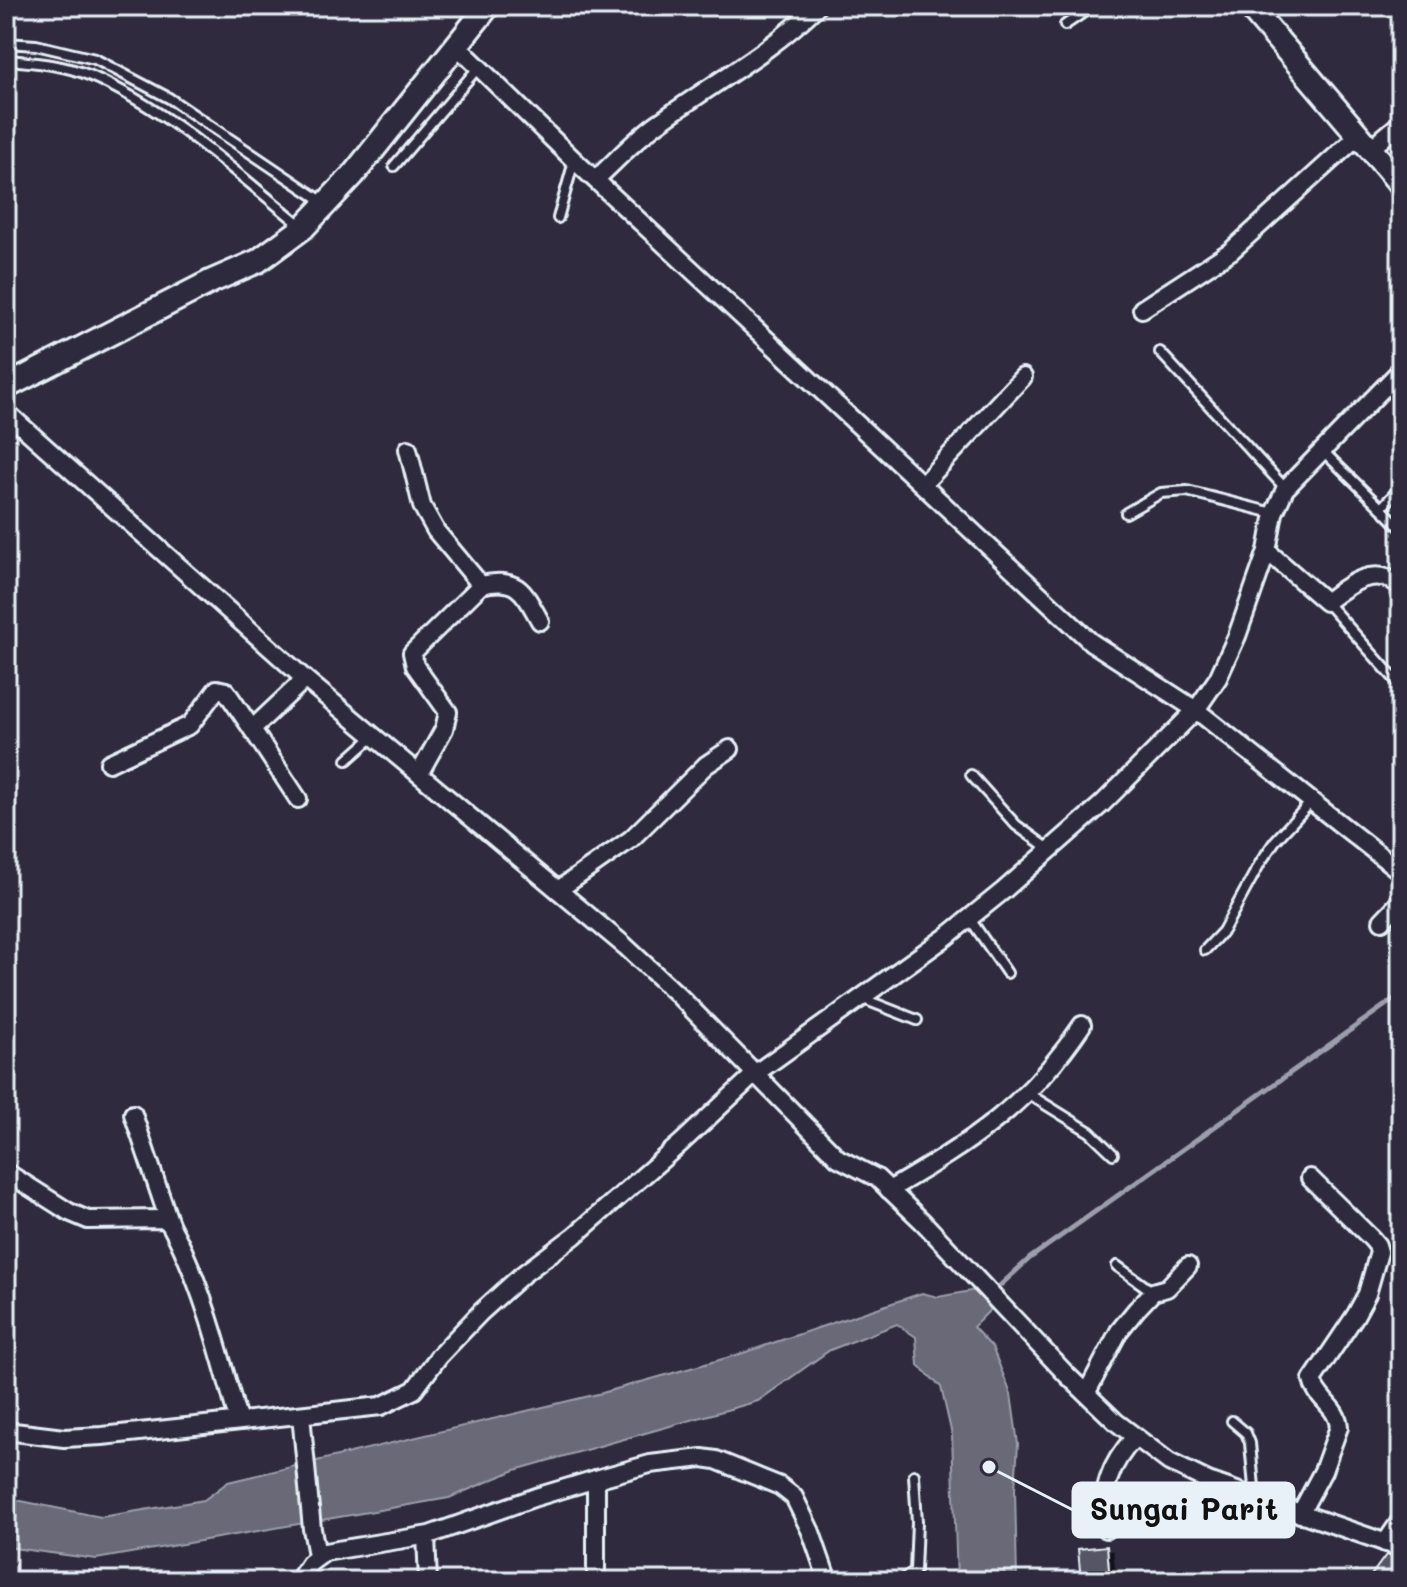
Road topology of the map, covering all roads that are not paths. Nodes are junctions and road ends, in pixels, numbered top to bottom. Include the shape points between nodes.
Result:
1 (488, 6) edge
2 (817, 6) edge
3 (1093, 6) edge
4 (1249, 6) edge
5 (1065, 25) dead end
6 (6, 43) edge
7 (456, 45) junction
8 (6, 60) edge
9 (478, 68) junction
10 (1401, 123) edge
11 (1365, 142) junction
12 (574, 160) junction
13 (394, 166) dead end
14 (596, 179) junction
15 (1401, 185) edge
16 (325, 203) junction
17 (558, 218) dead end
18 (303, 228) junction
19 (1142, 309) dead end
20 (1160, 352) dead end
21 (1401, 370) edge
22 (1023, 377) dead end
23 (6, 387) edge
24 (6, 412) edge
25 (408, 449) dead end
26 (1321, 450) junction
27 (923, 484) junction
28 (1401, 487) edge
29 (1285, 489) junction
30 (1381, 508) junction
31 (1126, 513) dead end
32 (1274, 513) junction
33 (1401, 528) edge
34 (1267, 551) junction
35 (1400, 583) edge
36 (481, 585) junction
37 (1326, 602) junction
38 (540, 621) dead end
39 (305, 679) junction
40 (1401, 686) edge
41 (1196, 710) junction
42 (252, 729) junction
43 (375, 735) junction
44 (730, 749) dead end
45 (347, 760) dead end
46 (109, 763) dead end
47 (419, 774) junction
48 (971, 775) dead end
49 (298, 799) dead end
50 (1311, 801) junction
51 (1049, 849) junction
52 (1401, 872) edge
53 (558, 890) junction
54 (1401, 901) edge
55 (970, 919) junction
56 (1382, 921) dead end
57 (1205, 950) dead end
58 (1007, 973) dead end
59 (860, 998) junction
60 (917, 1020) dead end
61 (1082, 1025) dead end
62 (756, 1073) junction
63 (1027, 1093) junction
64 (133, 1114) dead end
65 (1113, 1154) dead end
66 (6, 1172) edge
67 (1310, 1178) dead end
68 (889, 1190) junction
69 (170, 1224) junction
70 (1117, 1266) dead end
71 (1188, 1266) dead end
72 (1153, 1292) junction
73 (1087, 1392) junction
74 (301, 1415) junction
75 (238, 1420) junction
76 (1232, 1421) dead end
77 (6, 1431) edge
78 (1135, 1437) junction
79 (914, 1475) dead end
80 (596, 1479) junction
81 (1255, 1498) junction
82 (1300, 1514) junction
83 (1401, 1520) edge
84 (1106, 1529) dead end
85 (426, 1536) junction
86 (1393, 1545) edge
87 (317, 1555) junction
88 (298, 1581) edge
89 (428, 1581) edge
90 (596, 1581) edge
91 (828, 1581) edge
92 (900, 1581) edge

1 - 7 street
2 - 14 street via 658,123
3 - 5 lane
4 - 11 street
6 - 16 lane via 95,59 169,98
7 - 9 street
7 - 16 street
8 - 18 lane via 89,75 160,113
9 - 12 street
9 - 13 lane
10 - 11 street
11 - 15 street
11 - 19 street via 1231,251
12 - 14 street
12 - 17 lane
14 - 27 street
16 - 18 street
18 - 23 street via 258,261
20 - 29 lane
21 - 26 street
22 - 27 street
24 - 39 street
25 - 36 street via 422,506
26 - 29 street
26 - 30 lane
27 - 41 street via 1091,642
28 - 30 lane
29 - 32 street
30 - 33 lane
31 - 32 lane via 1161,493 1187,491
32 - 34 street
34 - 37 street
34 - 41 street via 1237,636
35 - 37 street via 1366,576
36 - 38 street via 511,583 525,594
36 - 47 street via 412,653 415,666 448,712
37 - 40 lane
39 - 42 street
39 - 43 street
41 - 50 street
41 - 51 street
42 - 46 street via 226,691 217,689 190,725
42 - 49 street
43 - 45 lane
43 - 47 street
44 - 53 street via 706,765 631,839
47 - 53 street
48 - 51 lane via 1016,825
50 - 52 street
50 - 57 lane via 1267,852 1231,919
51 - 55 street
53 - 62 street via 668,985
54 - 56 street
55 - 58 lane
55 - 59 street
59 - 60 lane
59 - 62 street
61 - 63 street
62 - 68 street via 838,1158
62 - 74 street via 481,1312 414,1390 381,1406
63 - 65 lane via 1090,1132
63 - 68 street via 1003,1117
64 - 69 street
66 - 69 street via 88,1220 165,1219
67 - 82 street via 1379,1252 1367,1294 1312,1380 1339,1427
68 - 73 street
69 - 75 street
70 - 72 lane
71 - 72 street via 1167,1288
72 - 73 street via 1119,1331
73 - 78 street
74 - 75 street
74 - 87 street
75 - 77 street via 64,1438
76 - 81 lane via 1250,1443
78 - 81 street via 1169,1462
78 - 84 street via 1111,1469 1103,1509
79 - 92 lane via 918,1556 915,1571
80 - 85 street
80 - 90 street
80 - 91 street via 650,1464 702,1458 780,1486 801,1508
81 - 82 street
82 - 86 street
83 - 86 street
85 - 87 street
85 - 89 street
87 - 88 street

